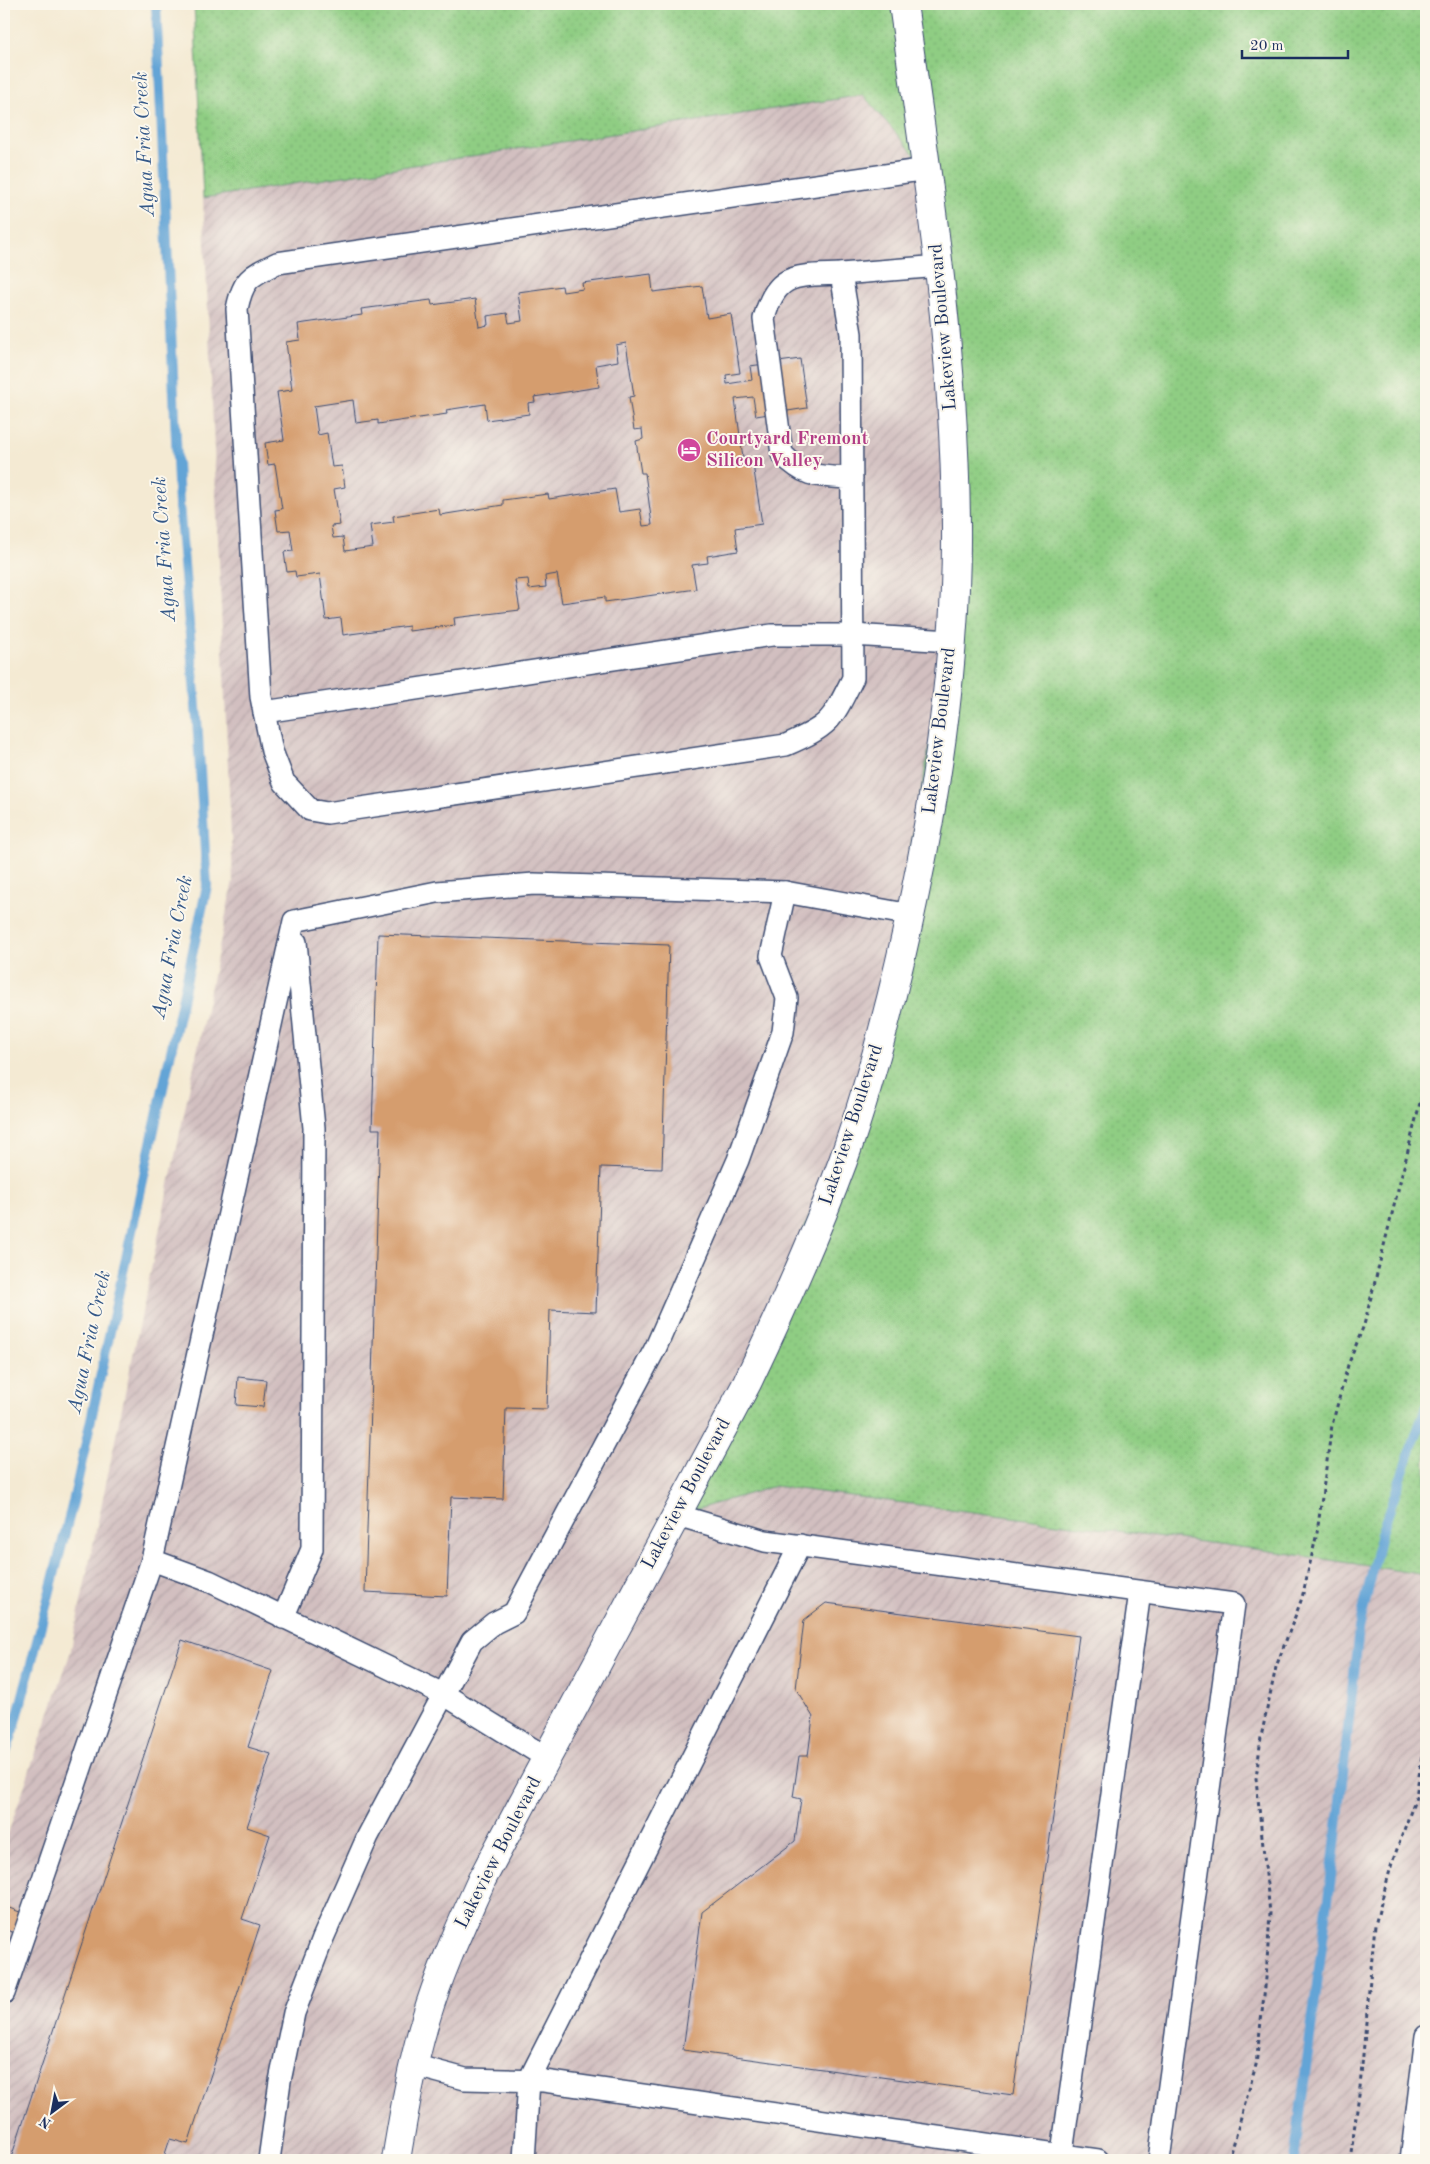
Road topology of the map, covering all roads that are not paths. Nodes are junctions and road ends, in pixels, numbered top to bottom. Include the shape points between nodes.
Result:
1 (902, 4) edge
2 (927, 169) junction
3 (940, 266) junction
4 (841, 274) junction
5 (852, 478) junction
6 (852, 635) junction
7 (951, 641) junction
8 (264, 712) junction
9 (785, 892) junction
10 (911, 915) junction
11 (294, 921) junction
12 (677, 1514) junction
13 (800, 1545) junction
14 (152, 1560) junction
15 (1140, 1592) junction
16 (283, 1618) junction
17 (445, 1695) junction
18 (547, 1758) junction
19 (4, 1993) edge
20 (1426, 2036) edge
21 (413, 2065) junction
22 (529, 2080) junction
23 (1062, 2158) edge
24 (269, 2160) edge
25 (396, 2160) edge
26 (524, 2160) edge
27 (1098, 2160) edge
28 (1159, 2160) edge
29 (1411, 2160) edge

1 - 2 street, Lakeview Boulevard
2 - 3 street, Lakeview Boulevard
2 - 8 lane via 277,263 254,274 241,289 237,309 260,697
3 - 4 lane
3 - 7 street, Lakeview Boulevard via 949,361 956,518
4 - 5 lane via 851,334
4 - 5 lane via 800,276 780,284 769,300 764,320 782,454 795,467 810,475
5 - 6 lane
6 - 7 lane
6 - 8 lane via 772,635
6 - 8 lane via 853,678 836,713 827,724 786,745 327,813 310,810 284,782 272,751
7 - 10 street, Lakeview Boulevard via 936,777
9 - 10 lane
9 - 11 lane via 534,884 437,892
9 - 17 lane via 771,956 788,998 783,1032 738,1160 656,1347 514,1613 494,1623 472,1641
10 - 12 street, Lakeview Boulevard via 867,1086 813,1238 747,1382
11 - 14 lane
11 - 16 lane via 314,1128 312,1549
12 - 13 lane via 765,1541
12 - 18 street, Lakeview Boulevard
13 - 15 lane
13 - 22 lane
14 - 16 lane via 210,1581
14 - 19 lane
15 - 23 lane
15 - 28 lane via 1234,1604
16 - 17 lane
17 - 18 lane
17 - 24 lane via 368,1836 297,2004 280,2081
18 - 21 street, Lakeview Boulevard via 482,1879 450,1950
20 - 29 lane
21 - 22 lane via 465,2078
21 - 25 street, Lakeview Boulevard
22 - 23 lane
22 - 26 lane
23 - 27 lane

